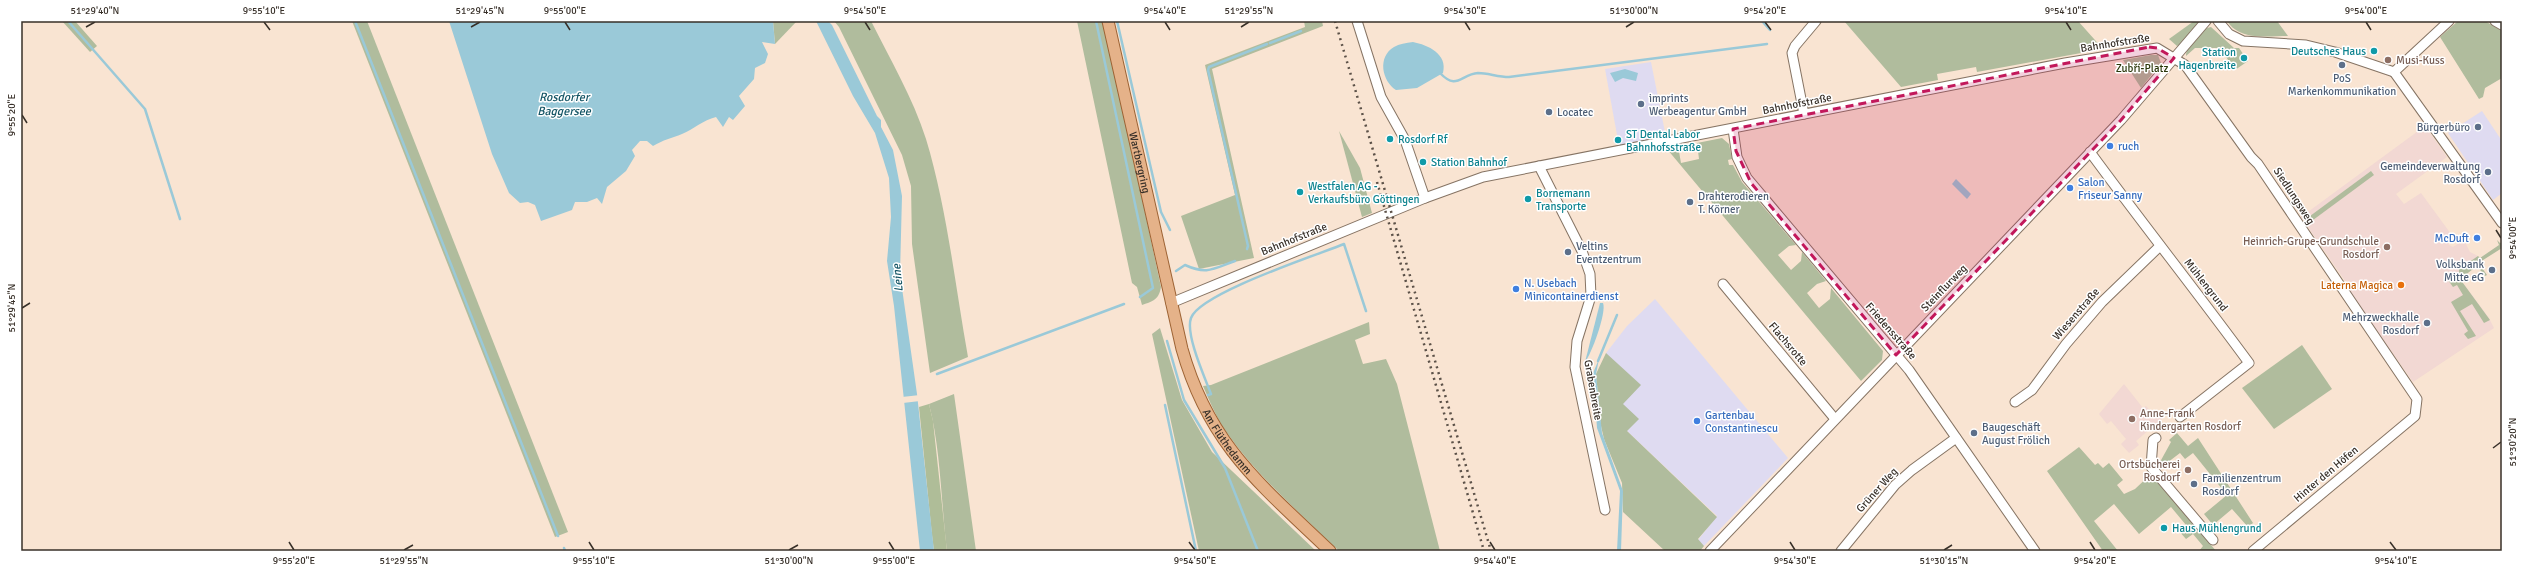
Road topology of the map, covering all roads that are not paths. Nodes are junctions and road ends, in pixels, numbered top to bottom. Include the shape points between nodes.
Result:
1 (1108, 21) edge
2 (1357, 21) edge
3 (1816, 21) edge
4 (2206, 21) edge
5 (2218, 21) edge
6 (2449, 21) edge
7 (2496, 21) edge
8 (2502, 25) edge
9 (2174, 58) junction
10 (2394, 72) junction
11 (1804, 114) junction
12 (1733, 129) junction
13 (2090, 152) junction
14 (1539, 166) junction
15 (1425, 198) junction
16 (2502, 224) edge
17 (2160, 246) junction
18 (1723, 284) dead end
19 (1171, 304) junction
20 (1896, 355) junction
21 (2015, 402) dead end
22 (2415, 416) joint
23 (2180, 417) dead end
24 (1836, 419) junction
25 (1956, 438) junction
26 (2156, 438) dead end
27 (1605, 510) dead end
28 (2213, 540) dead end
29 (1330, 551) edge
30 (1710, 551) edge
31 (1841, 551) edge
32 (2035, 551) edge
33 (2253, 551) edge

1 - 19 main road, Wartbergring
2 - 15 street via 1381,97 1405,140
3 - 11 street via 1792,53
4 - 9 street, Steinflurweg
5 - 10 street via 2229,34 2243,41 2306,45
6 - 10 street
7 - 8 street
9 - 11 street, Bahnhofstraße via 2157,48 2147,48
9 - 13 street, Steinflurweg
9 - 22 street, Siedlungsweg via 2185,65 2258,164 2415,394
10 - 16 street
11 - 12 street, Bahnhofstraße
12 - 14 street, Bahnhofstraße
12 - 20 street, Friedensstraße via 1737,157 1747,178
13 - 17 street, Mühlengrund
13 - 20 street, Steinflurweg
14 - 15 street, Bahnhofstraße via 1470,181
14 - 27 street, Grabenbreite via 1582,251 1590,274 1590,304 1577,341 1574,363
15 - 19 street, Bahnhofstraße
17 - 21 street, Wiesenstraße via 2102,302 2062,349 2032,390
17 - 23 street, Mühlengrund via 2210,308 2248,363
18 - 24 street, Flachsrotte
19 - 29 main road, Am Flüthedamm via 1193,385 1216,430 1250,473
20 - 24 street, Steinflurweg
20 - 25 street, Friedensstraße
22 - 33 street, Hinter den Höfen
24 - 30 street, Steinflurweg
25 - 31 street, Grüner Weg via 1895,485
25 - 32 street, Friedensstraße
26 - 28 street via 2153,440 2151,467

